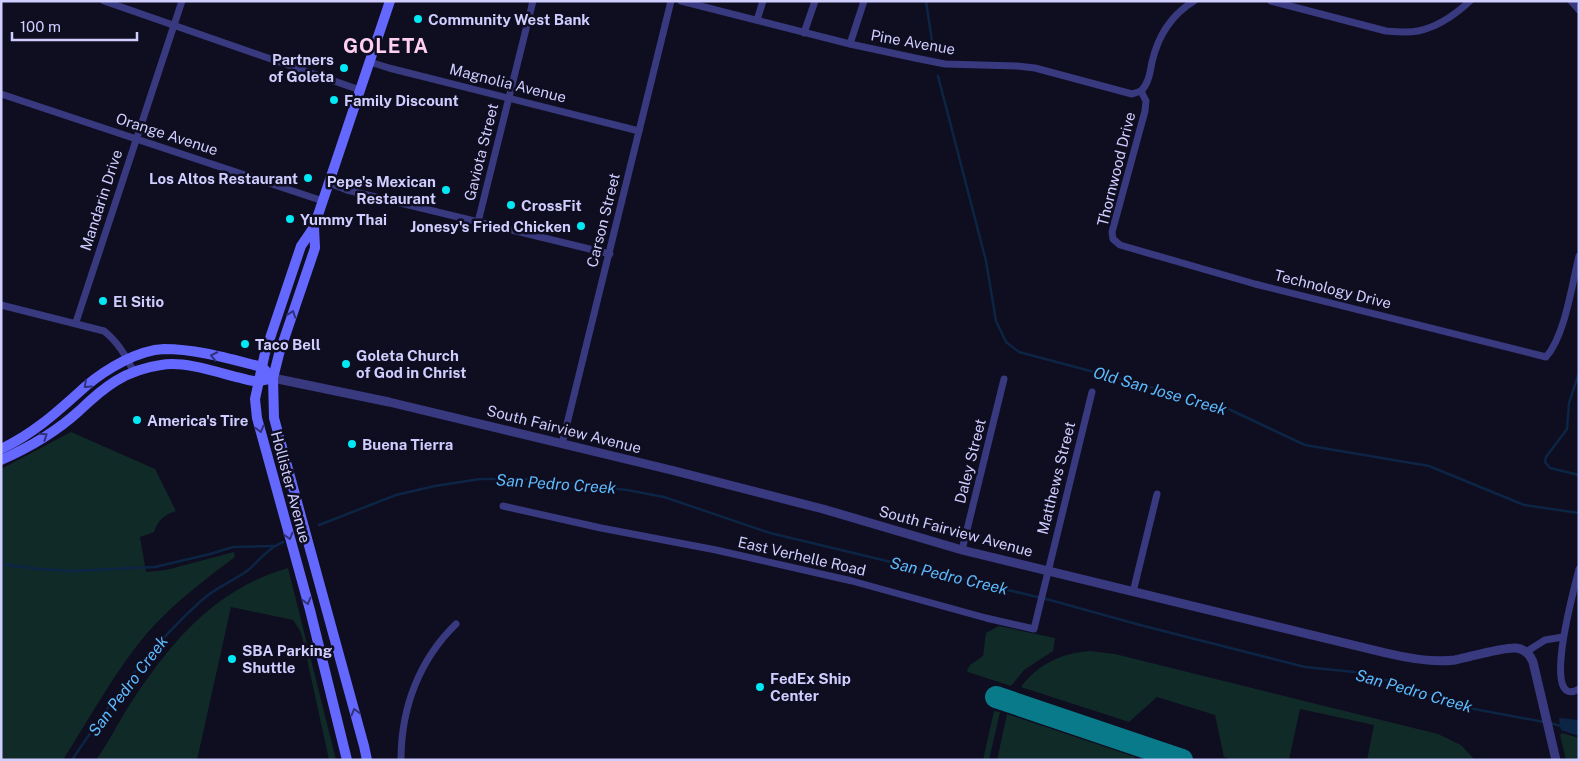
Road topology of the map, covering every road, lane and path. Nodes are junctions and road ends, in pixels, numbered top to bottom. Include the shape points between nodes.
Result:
1 (104, 1) edge
2 (182, 1) edge
3 (390, 1) edge
4 (533, 1) edge
5 (670, 1) edge
6 (681, 1) edge
7 (763, 1) edge
8 (815, 1) edge
9 (864, 1) edge
10 (1194, 1) edge
11 (1271, 1) edge
12 (1470, 1) edge
13 (1571, 1) edge
14 (1579, 10) edge
15 (757, 20) junction
16 (174, 26) junction
17 (804, 33) junction
18 (850, 44) junction
19 (370, 62) junction
20 (360, 90) junction
21 (1141, 91) junction
22 (1, 94) edge
23 (510, 98) junction
24 (639, 131) junction
25 (136, 138) junction
26 (329, 183) junction
27 (323, 201) junction
28 (478, 222) junction
29 (314, 227) junction
30 (1115, 242) joint
31 (610, 254) junction
32 (1579, 256) edge
33 (1, 305) edge
34 (76, 322) junction
35 (128, 360) junction
36 (262, 367) junction
37 (134, 372) junction
38 (273, 378) junction
39 (1004, 380) dead end
40 (258, 382) junction
41 (1092, 392) dead end
42 (562, 444) junction
43 (1, 449) edge
44 (1, 460) edge
45 (1157, 494) dead end
46 (503, 506) dead end
47 (962, 550) junction
48 (1579, 569) edge
49 (1048, 571) junction
50 (1133, 592) junction
51 (456, 624) dead end
52 (1563, 637) junction
53 (1526, 652) junction
54 (1579, 689) edge
55 (347, 760) edge
56 (367, 760) edge
57 (401, 760) edge
58 (1556, 760) edge

1 - 16 street
2 - 16 street, Mandarin Drive
3 - 19 main road, Hollister Avenue
4 - 23 street, Gaviota Street
5 - 24 street, Carson Street
6 - 15 street, Pine Avenue
7 - 15 street
8 - 17 street
9 - 18 street
10 - 21 street via 1167,25 1155,49 1148,82
11 - 12 street via 1386,31 1404,32 1428,28 1452,16
13 - 14 street
15 - 17 street, Pine Avenue
16 - 20 street
16 - 25 street, Mandarin Drive
17 - 18 street, Pine Avenue
18 - 21 street, Pine Avenue via 945,64 1035,68 1132,94
19 - 20 main road, Hollister Avenue
19 - 23 street, Magnolia Avenue
20 - 26 main road, Hollister Avenue
21 - 30 street, Thornwood Drive via 1146,101 1145,111 1113,225
22 - 25 street, Orange Avenue
23 - 24 street, Magnolia Avenue
23 - 28 street, Gaviota Street
24 - 31 street, Carson Street
25 - 27 street, Orange Avenue
25 - 34 street, Mandarin Drive
26 - 27 main road, Hollister Avenue
26 - 28 street
27 - 29 main road, Hollister Avenue
28 - 31 street
29 - 36 main road, Hollister Avenue via 301,246
38 -> 29 main road, Hollister Avenue via 315,248
30 - 32 street, Technology Drive via 1255,284 1546,357 1554,348
31 - 42 street, Carson Street
33 - 34 street
34 - 35 street via 104,331 114,338
36 -> 35 main road via 207,354 164,349
35 - 37 street
35 -> 43 main road via 94,379 38,428
36 - 38 main road
36 - 40 main road, Hollister Avenue
37 - 40 main road, South Fairview Avenue via 174,365
44 -> 37 main road, South Fairview Avenue via 56,428 107,385
38 - 40 main road, South Fairview Avenue
38 - 42 street, South Fairview Avenue via 377,399
56 -> 38 main road, Hollister Avenue via 277,432
39 - 47 street, Daley Street
40 -> 55 main road, Hollister Avenue via 255,410
41 - 49 street, Matthews Street
42 - 47 street, South Fairview Avenue via 762,493
45 - 50 street
46 - 49 street, East Verhelle Road via 852,581 1034,629
47 - 49 street, South Fairview Avenue
48 - 52 street
49 - 50 street, South Fairview Avenue
50 - 53 street, South Fairview Avenue via 1392,655 1452,660 1517,648
51 - 57 street via 437,644 421,671 405,715
52 - 53 street via 1545,640
52 - 54 street via 1561,684 1568,691
53 - 58 street via 1533,662

